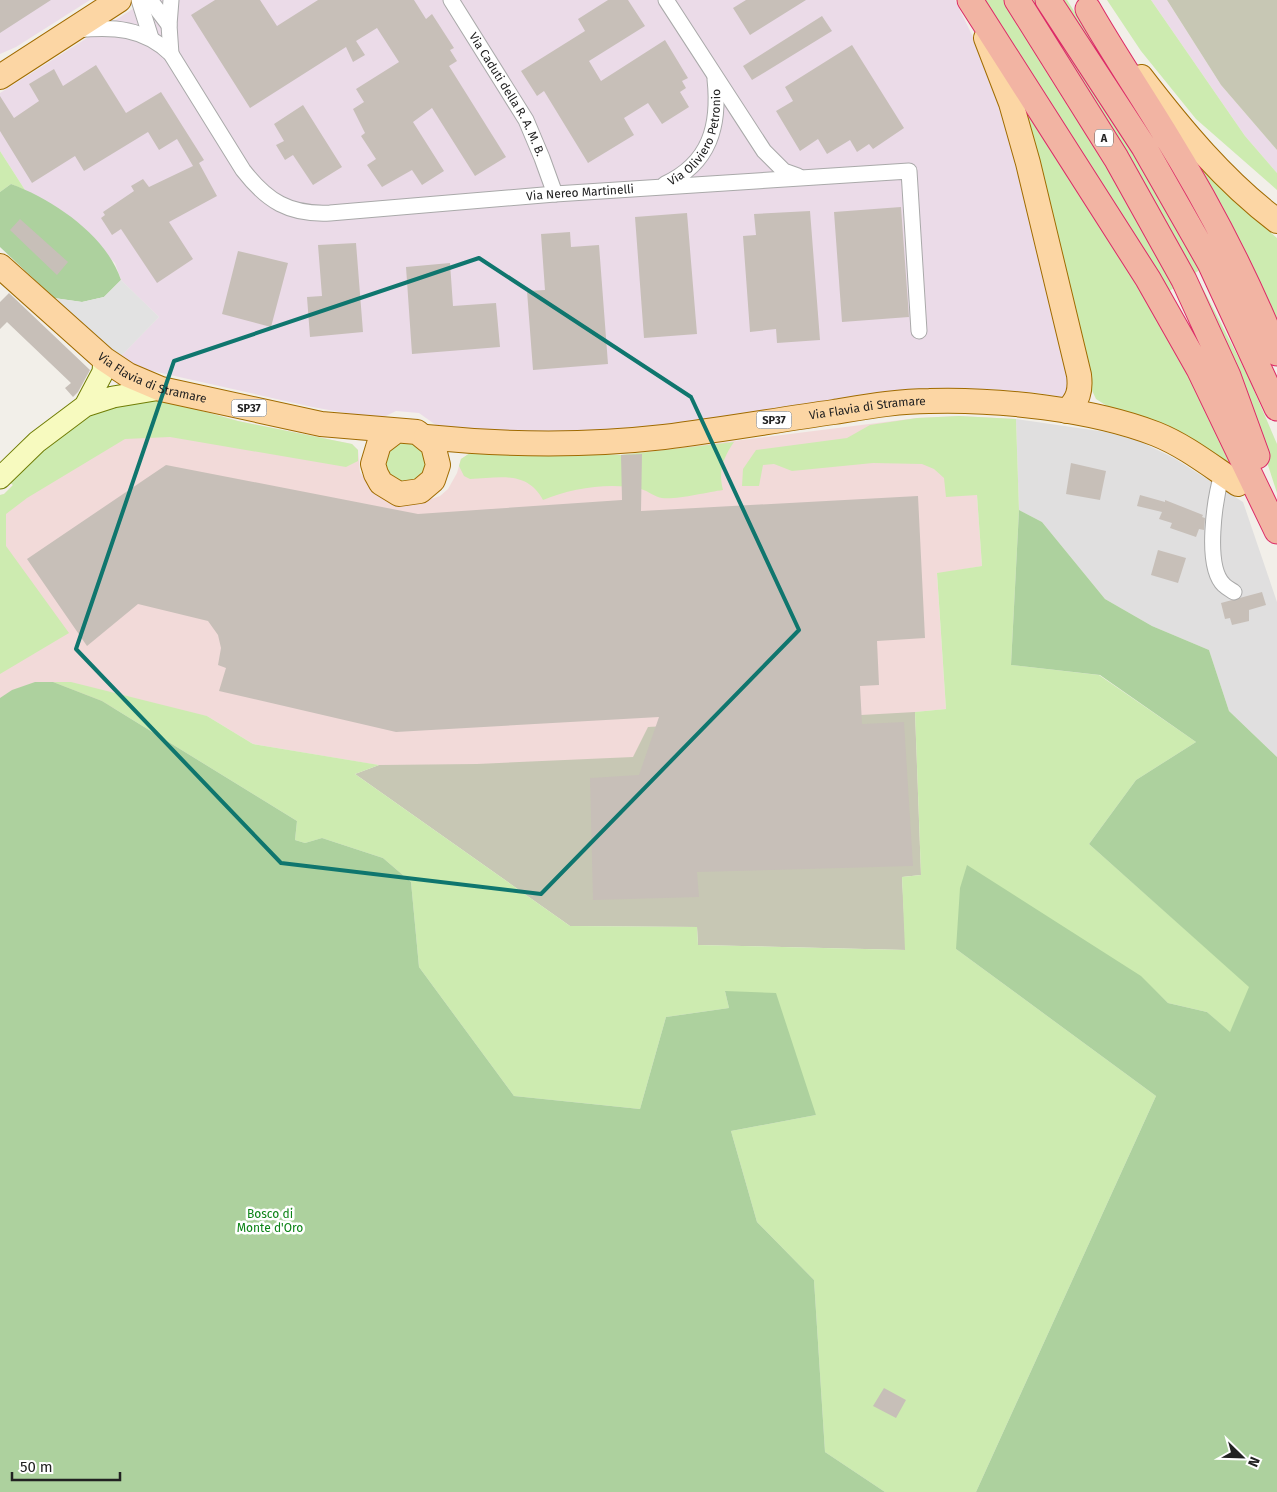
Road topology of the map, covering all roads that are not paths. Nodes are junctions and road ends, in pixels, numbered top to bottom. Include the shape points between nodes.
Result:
1 (119, 0) edge
2 (139, 0) edge
3 (150, 0) edge
4 (171, 0) edge
5 (451, 0) edge
6 (666, 0) edge
7 (969, 0) edge
8 (1017, 0) edge
9 (1048, 0) edge
10 (1085, 4) edge
11 (169, 25) junction
12 (70, 31) junction
13 (151, 38) junction
14 (171, 54) junction
15 (31, 56) junction
16 (0, 64) edge
17 (0, 77) edge
18 (714, 78) junction
19 (799, 177) junction
20 (659, 187) junction
21 (555, 194) junction
22 (1277, 221) edge
23 (0, 266) edge
24 (919, 331) dead end
25 (1277, 353) edge
26 (104, 359) junction
27 (161, 389) junction
28 (85, 406) junction
29 (1277, 408) edge
30 (1067, 411) junction
31 (337, 426) junction
32 (396, 431) junction
33 (426, 437) junction
34 (481, 443) junction
35 (375, 453) junction
36 (438, 465) junction
37 (0, 478) edge
38 (1230, 479) joint
39 (1277, 520) edge
40 (1277, 531) edge
41 (1234, 592) dead end

1 - 12 main road
2 - 13 street
3 - 11 street
4 - 11 street, Via Nereo Martinelli
5 - 21 street, Via Caduti della R. A. M. B. via 526,120
6 - 18 street, Via Oliviero Petronio
7 - 30 main road via 1011,103 1067,322 1080,387 1076,401
7 - 40 highway via 1148,279 1199,369
8 - 39 highway, A via 1111,150 1184,280 1228,376
9 - 29 highway, A via 1144,147 1210,263
10 - 22 main road via 1176,123
10 - 25 highway via 1217,222
11 - 14 street, Via Nereo Martinelli
12 - 13 street, Via Nereo Martinelli via 117,28
12 - 15 main road
13 - 14 street, Via Nereo Martinelli
14 - 21 street, Via Nereo Martinelli via 256,187 289,208 314,214
15 - 16 main road
15 - 17 main road
18 - 19 street, Via Oliviero Petronio via 773,163
18 - 20 street, Via Oliviero Petronio via 716,119 708,145 695,164 679,178
19 - 20 street, Via Nereo Martinelli
19 - 24 street, Via Nereo Martinelli via 909,171
20 - 21 street, Via Nereo Martinelli
23 - 26 main road, Via Flavia di Stramare / SP37
26 - 27 main road, Via Flavia di Stramare / SP37 via 128,375
26 - 28 main road via 103,372
27 - 28 main road via 113,397
27 - 31 main road, Via Flavia di Stramare / SP37
28 - 37 main road via 36,442
30 - 34 main road, Via Flavia di Stramare / SP37 via 929,401 878,405 655,438
30 - 38 main road, Via Flavia di Stramare / SP37 via 1157,434
31 - 32 main road, Via Flavia di Stramare / SP37
31 - 35 main road, Via Flavia di Stramare / SP37 via 361,438
32 - 33 main road, Via Flavia di Stramare / SP37 via 417,432
32 - 35 main road via 379,444
33 - 34 main road, Via Flavia di Stramare / SP37
33 - 36 main road via 433,445
34 - 36 main road, Via Flavia di Stramare / SP37 via 455,453
35 - 36 main road, Via Flavia di Stramare / SP37 via 374,464 379,479 399,494 410,494 427,486 433,480
38 - 41 street via 1217,492 1213,532 1216,567 1223,585

